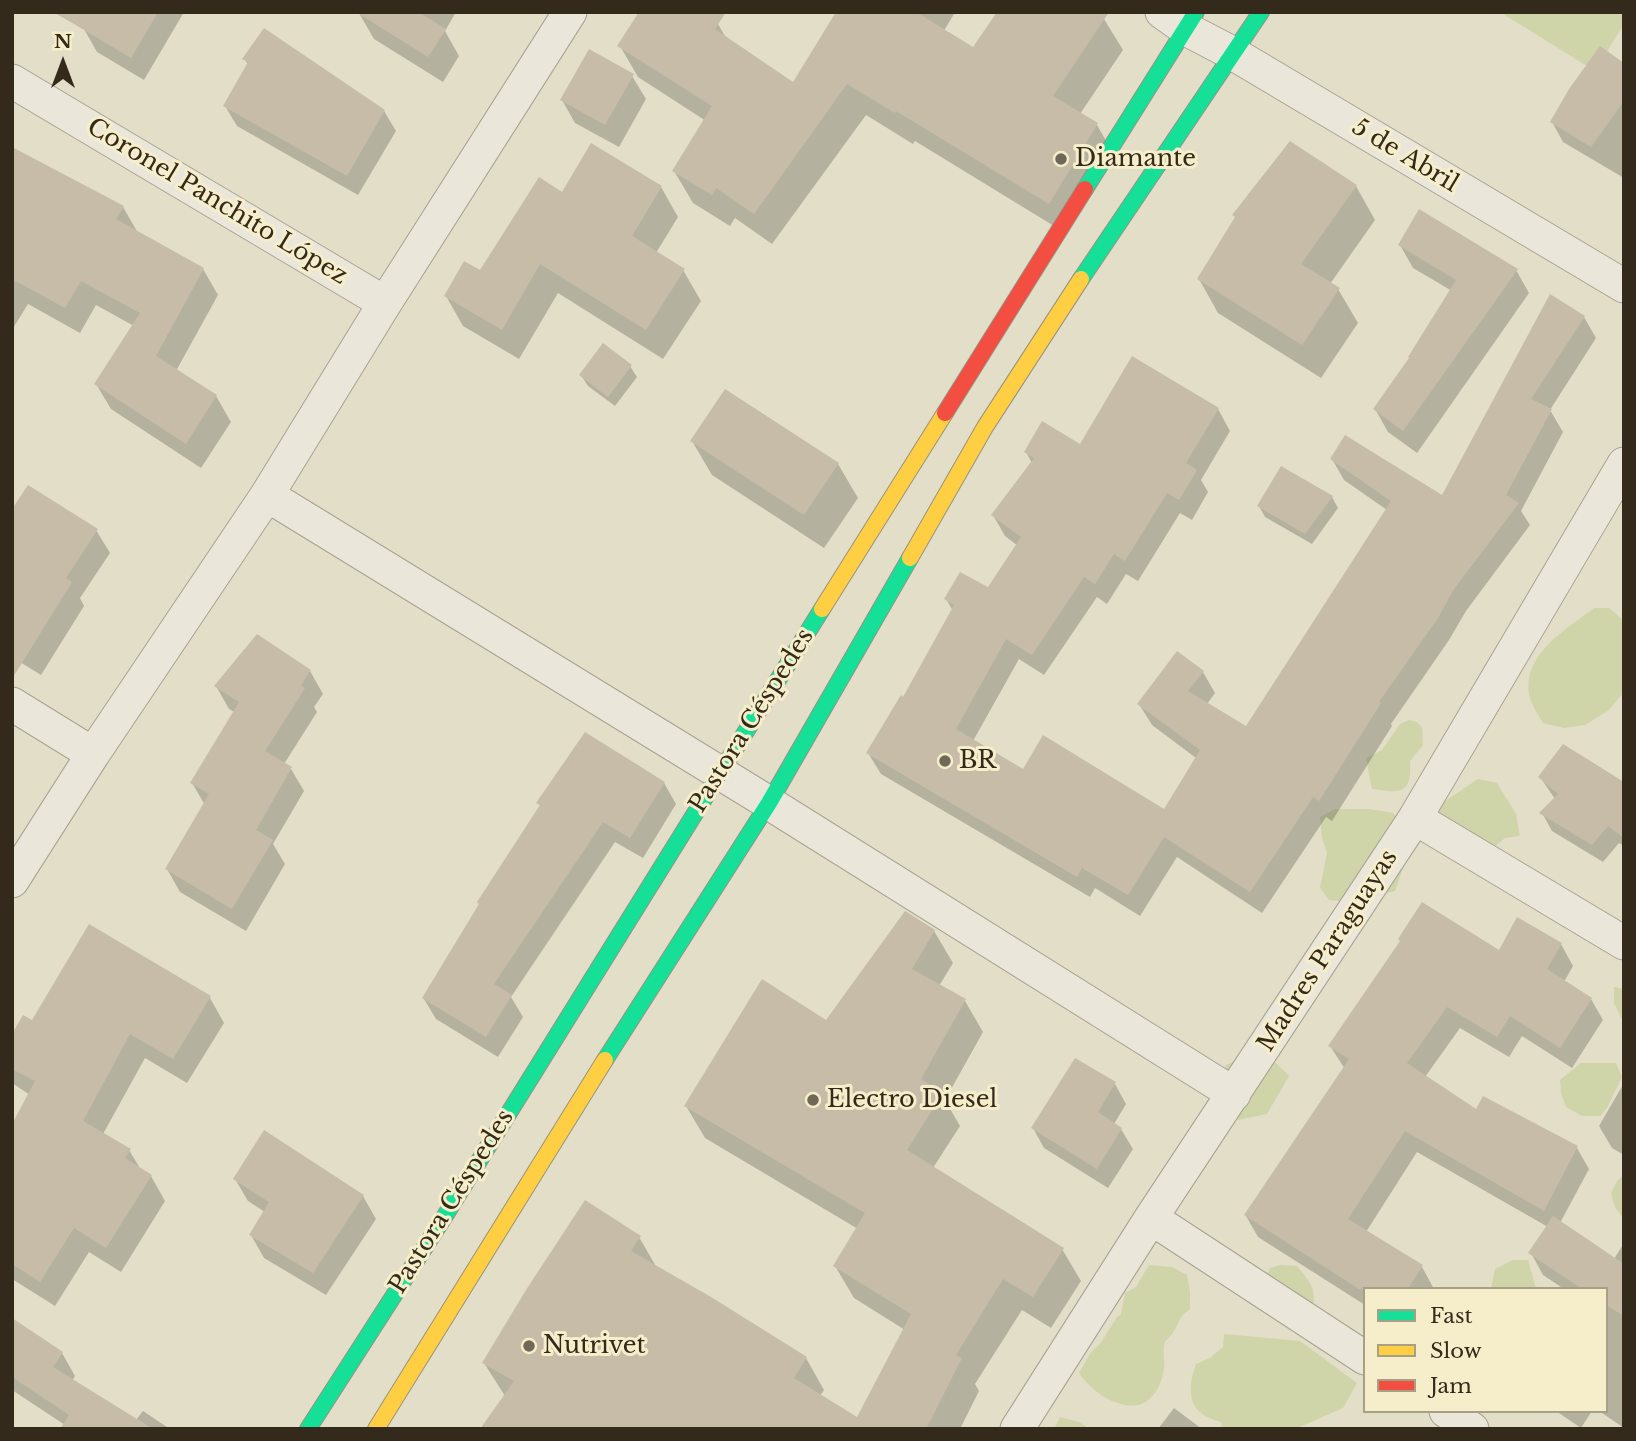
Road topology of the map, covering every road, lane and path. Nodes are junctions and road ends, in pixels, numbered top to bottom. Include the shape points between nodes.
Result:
1 (570, 12) edge
2 (1261, 12) edge
3 (1181, 18) edge
4 (1234, 54) junction
5 (12, 81) edge
6 (1624, 286) edge
7 (385, 303) junction
8 (1624, 464) edge
9 (267, 495) junction
10 (12, 704) edge
11 (93, 754) junction
12 (719, 773) junction
13 (769, 803) junction
14 (1415, 818) junction
15 (12, 881) edge
16 (1624, 943) edge
17 (1234, 1094) junction
18 (1151, 1218) junction
19 (1363, 1357) edge
20 (1449, 1413) edge
21 (307, 1429) edge
22 (376, 1429) edge
23 (1017, 1429) edge
24 (1472, 1429) edge

1 - 7 street
2 - 4 main road
3 - 4 street, 5 de Abril
3 - 12 main road, Pastora Céspedes
4 - 6 street, 5 de Abril
4 - 13 main road via 985,427
5 - 7 street, Coronel Panchito López
7 - 9 street
8 - 14 street, Madres Paraguayas
9 - 11 street
9 - 12 street
10 - 11 street
11 - 15 street
12 - 13 street
12 - 21 main road, Pastora Céspedes via 449,1222
13 - 17 street
13 - 22 main road via 483,1241
14 - 16 street
14 - 17 street, Madres Paraguayas
17 - 18 street, Madres Paraguayas
18 - 19 street
18 - 23 street, Madres Paraguayas
20 - 24 street

